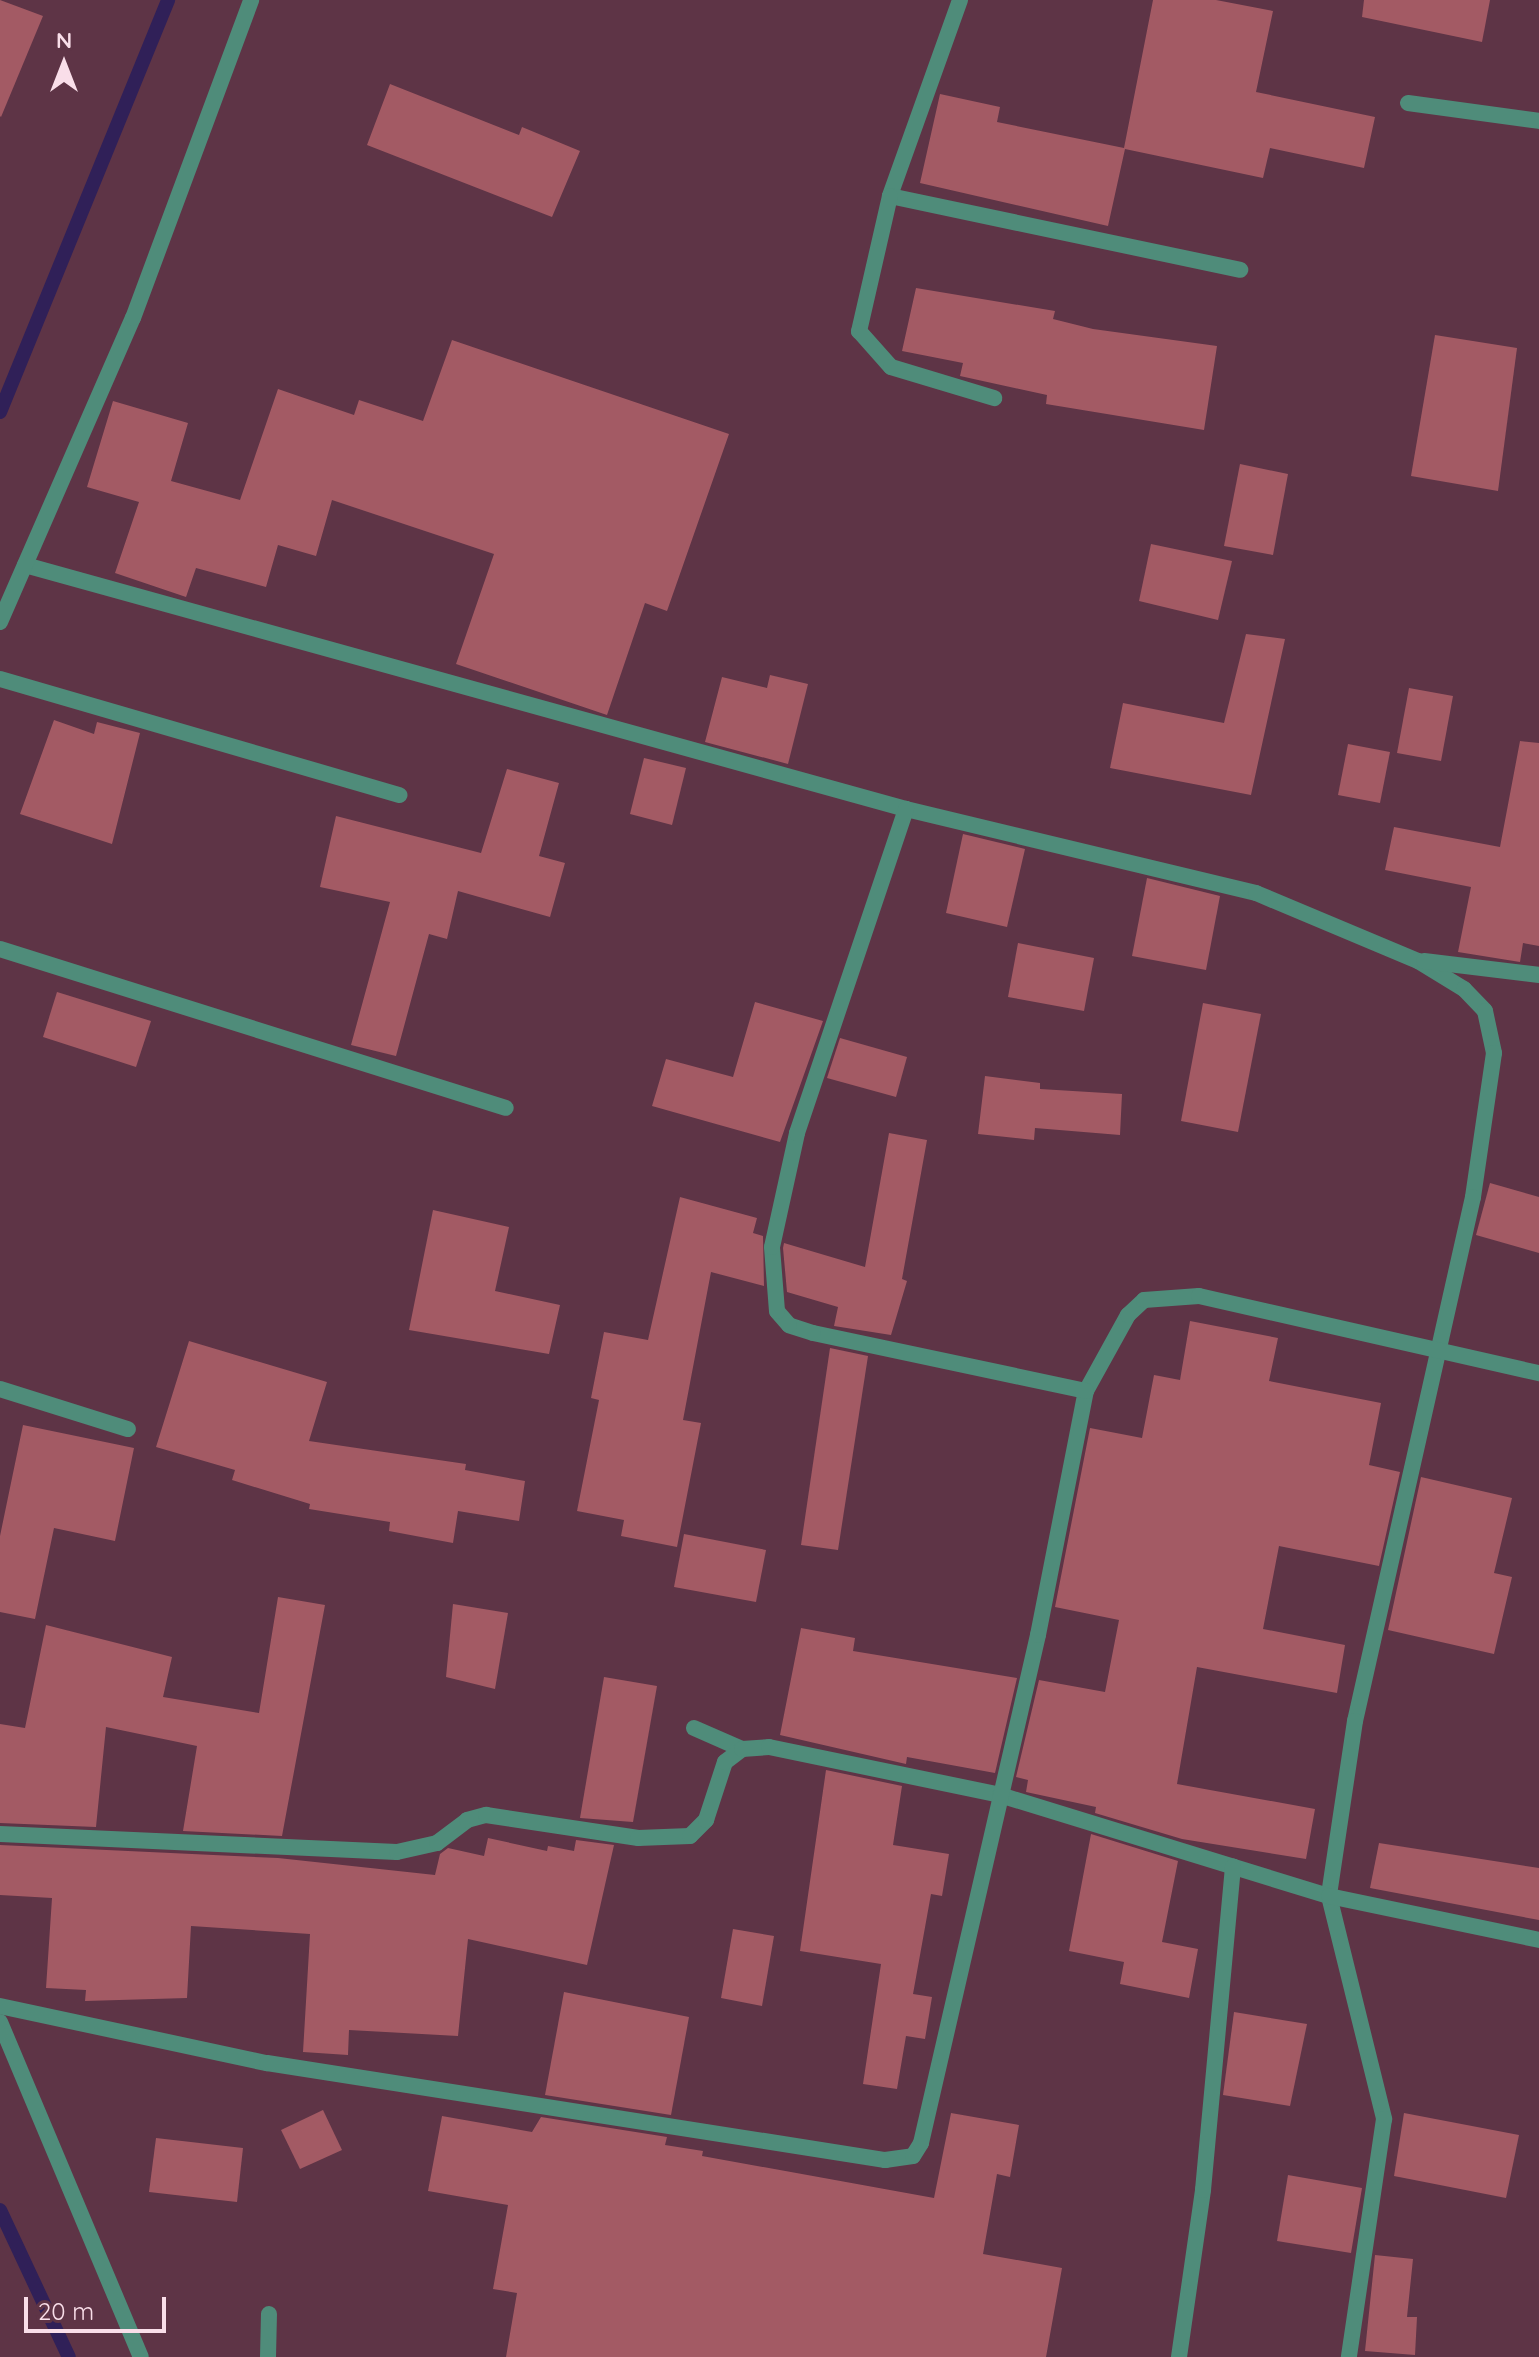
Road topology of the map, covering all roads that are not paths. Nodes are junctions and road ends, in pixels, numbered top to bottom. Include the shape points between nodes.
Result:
1 (251, 0) edge
2 (960, 0) edge
3 (1408, 103) dead end
4 (1539, 121) edge
5 (890, 196) junction
6 (1240, 270) dead end
7 (994, 398) dead end
8 (25, 565) junction
9 (0, 622) edge
10 (0, 679) edge
11 (399, 795) dead end
12 (906, 809) junction
13 (0, 949) edge
14 (1418, 961) junction
15 (1539, 975) edge
16 (506, 1108) dead end
17 (1439, 1350) junction
18 (1539, 1373) edge
19 (0, 1389) edge
20 (1086, 1391) junction
21 (128, 1429) dead end
22 (694, 1728) dead end
23 (742, 1749) junction
24 (1000, 1795) junction
25 (0, 1834) edge
26 (1233, 1866) junction
27 (1329, 1896) junction
28 (1539, 1940) edge
29 (0, 2006) edge
30 (0, 2022) edge
31 (269, 2314) dead end
32 (141, 2357) edge
33 (268, 2357) edge
34 (1179, 2357) edge
35 (1349, 2357) edge

1 - 8 street via 133,318
2 - 5 street
3 - 4 street
5 - 6 street
5 - 7 street via 859,331 891,367
8 - 9 street
8 - 12 street
10 - 11 street
12 - 14 street via 1256,893
12 - 20 street via 797,1133 772,1247 777,1311 789,1325 813,1333
13 - 16 street
14 - 15 street
14 - 17 street via 1464,989 1485,1011 1494,1053 1473,1197
17 - 18 street
17 - 20 street via 1199,1296 1144,1300 1128,1315
17 - 27 street via 1355,1721
19 - 21 street
20 - 24 street
22 - 23 street
23 - 24 street via 769,1747
23 - 25 street via 725,1762 706,1820 690,1836 638,1838 486,1815 467,1820 437,1843 397,1852
24 - 26 street
24 - 29 street via 921,2143 902,2160 267,2063
26 - 27 street
26 - 34 street via 1203,2190
27 - 28 street
27 - 35 street via 1384,2119
30 - 32 street
31 - 33 street

